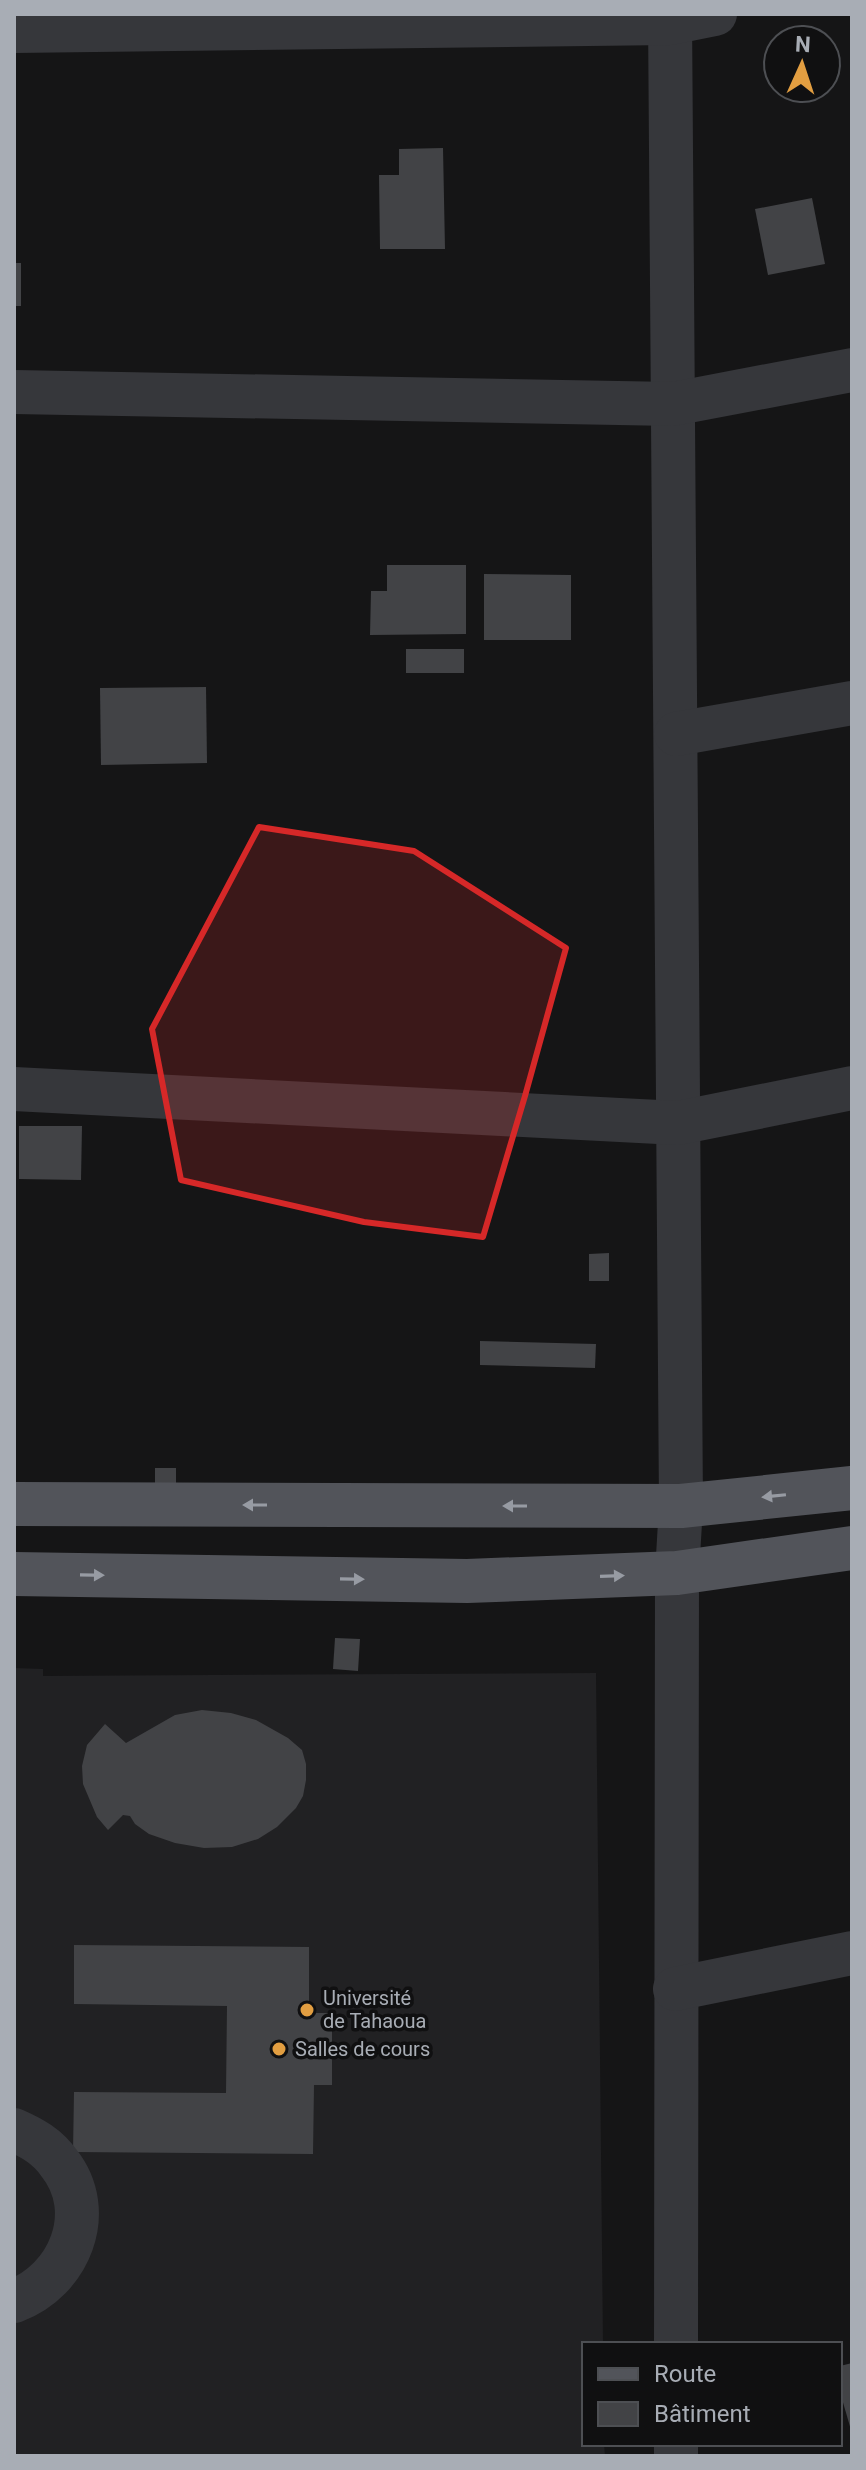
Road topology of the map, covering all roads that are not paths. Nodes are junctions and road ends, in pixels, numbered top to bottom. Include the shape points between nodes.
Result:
1 (715, 14) edge
2 (670, 19) edge
3 (274, 21) edge
4 (14, 31) edge
5 (852, 370) edge
6 (14, 392) edge
7 (673, 404) junction
8 (852, 703) edge
9 (676, 734) junction
10 (852, 1088) edge
11 (14, 1089) edge
12 (678, 1123) junction
13 (852, 1488) edge
14 (14, 1504) edge
15 (681, 1506) junction
16 (852, 1548) edge
17 (677, 1573) junction
18 (14, 1574) edge
19 (852, 1953) edge
20 (675, 1989) junction
21 (14, 2130) edge
22 (14, 2301) edge
23 (676, 2342) edge

1 - 2 street
2 - 3 street
2 - 7 street
3 - 4 street
5 - 7 street
6 - 7 street
7 - 9 street
8 - 9 street
9 - 12 street
10 - 12 street
11 - 12 street
12 - 15 street
13 -> 15 main road
15 -> 14 main road
15 - 17 street
16 - 17 main road
18 -> 17 main road via 467,1581
17 - 20 street
19 - 20 street
20 - 23 street
21 - 22 street via 40,2142 61,2164 74,2191 77,2221 70,2250 54,2276

